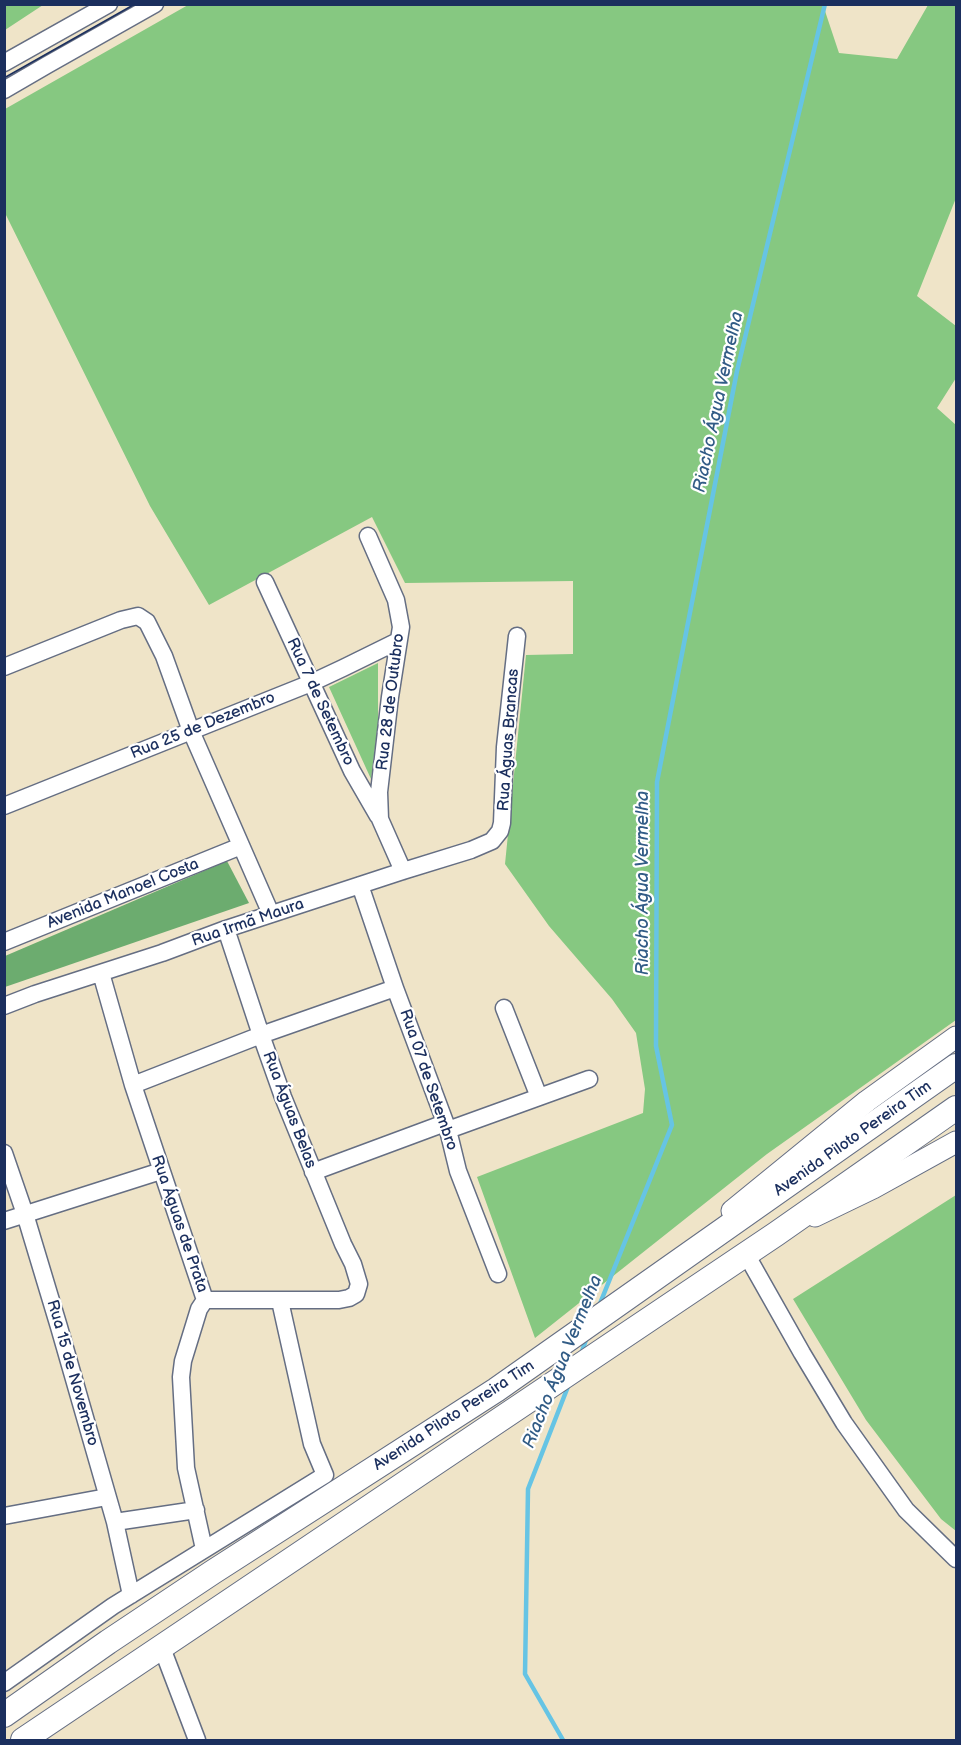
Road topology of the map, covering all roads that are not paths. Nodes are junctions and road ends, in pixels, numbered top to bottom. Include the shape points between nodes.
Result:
1 (109, 4) edge
2 (155, 4) edge
3 (4, 63) edge
4 (4, 90) edge
5 (368, 536) dead end
6 (265, 582) dead end
7 (517, 636) dead end
8 (398, 641) junction
9 (4, 667) edge
10 (310, 682) junction
11 (191, 731) junction
12 (4, 806) edge
13 (380, 819) junction
14 (492, 841) joint
15 (241, 846) junction
16 (403, 871) junction
17 (360, 885) junction
18 (271, 914) junction
19 (226, 929) junction
20 (4, 942) edge
21 (101, 973) junction
22 (395, 988) junction
23 (4, 1006) edge
24 (504, 1008) dead end
25 (261, 1035) junction
26 (957, 1037) edge
27 (957, 1066) edge
28 (589, 1079) dead end
29 (133, 1085) junction
30 (539, 1097) junction
31 (957, 1107) edge
32 (447, 1126) junction
33 (957, 1142) edge
34 (4, 1153) edge
35 (161, 1171) junction
36 (313, 1172) junction
37 (25, 1214) junction
38 (4, 1221) edge
39 (776, 1234) junction
40 (746, 1254) junction
41 (662, 1272) junction
42 (498, 1274) dead end
43 (205, 1300) junction
44 (280, 1301) junction
45 (107, 1497) junction
46 (196, 1510) junction
47 (4, 1516) edge
48 (115, 1522) junction
49 (204, 1549) junction
50 (957, 1559) edge
51 (131, 1595) junction
52 (162, 1648) junction
53 (4, 1683) edge
54 (4, 1715) edge
55 (23, 1740) edge
56 (197, 1740) edge

1 - 3 street
2 - 4 street
5 - 8 street, Rua 28 de Outubro via 396,600 401,627
6 - 10 street, Rua 7 de Setembro
7 - 14 street, Rua Águas Brancas via 505,747 502,823
8 - 10 street, Rua 25 de Dezembro
8 - 13 street, Rua 28 de Outubro via 379,792
9 - 11 street via 131,617 143,618 157,639
10 - 11 street, Rua 25 de Dezembro
10 - 13 street, Rua 7 de Setembro via 352,771
11 - 12 street, Rua 25 de Dezembro
11 - 15 street
13 - 16 street, Rua 28 de Outubro
14 - 16 street, Rua Irmã Maura
15 - 18 street
15 - 20 street, Avenida Manoel Costa
16 - 17 street, Rua Irmã Maura
17 - 18 street, Rua Irmã Maura
17 - 22 street, Rua 07 de Setembro
18 - 19 street, Rua Irmã Maura
19 - 21 street, Rua Irmã Maura
19 - 25 street, Rua Águas Belas
21 - 23 street, Rua Irmã Maura
21 - 29 street, Rua Águas de Prata
22 - 25 street
22 - 32 street, Rua 07 de Setembro
24 - 30 street
25 - 29 street
25 - 36 street, Rua Águas Belas
26 - 41 main road via 867,1101
27 - 41 highway, Avenida Piloto Pereira Tim
28 - 30 street
29 - 35 street, Rua Águas de Prata
30 - 32 street
31 - 39 highway, Avenida Piloto Pereira Tim
32 - 36 street
32 - 42 street, Rua 07 de Setembro via 458,1171
33 - 39 main road
34 - 37 street, Rua 15 de Novembro
35 - 37 street
35 - 43 street, Rua Águas de Prata
36 - 44 street, Rua Águas Belas via 353,1264 358,1289 356,1294 339,1300
37 - 38 street
37 - 45 street, Rua 15 de Novembro
39 - 40 highway, Avenida Piloto Pereira Tim
40 - 50 street via 844,1423 906,1510
40 - 52 highway, Avenida Piloto Pereira Tim
41 - 54 highway, Avenida Piloto Pereira Tim via 496,1390 108,1642
43 - 44 street
43 - 46 street, Rua Águas de Prata via 181,1377 186,1468
44 - 49 street via 312,1444 325,1475
45 - 47 street
45 - 48 street, Rua 15 de Novembro
46 - 48 street
46 - 49 street, Rua Águas de Prata
48 - 51 street, Rua 15 de Novembro
49 - 51 street
51 - 53 street
52 - 55 highway, Avenida Piloto Pereira Tim
52 - 56 street

